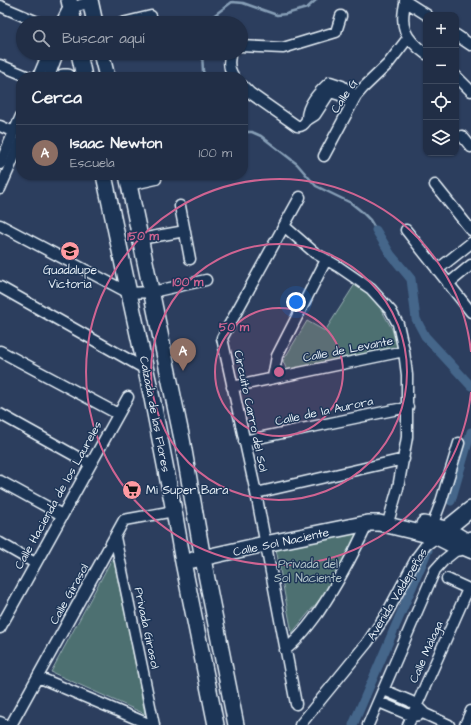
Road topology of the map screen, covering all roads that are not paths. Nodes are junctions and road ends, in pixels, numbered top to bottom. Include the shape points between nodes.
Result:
1 (406, 1) edge
2 (0, 6) edge
3 (92, 9) edge
4 (423, 12) edge
5 (24, 16) edge
6 (69, 16) edge
7 (341, 16) dead end
8 (459, 37) edge
9 (408, 38) junction
10 (471, 45) edge
11 (248, 46) edge
12 (423, 52) edge
13 (45, 60) edge
14 (55, 60) edge
15 (80, 60) edge
16 (102, 60) edge
17 (229, 60) edge
18 (0, 65) edge
19 (17, 72) edge
20 (40, 72) edge
21 (51, 72) edge
22 (83, 72) edge
23 (105, 72) edge
24 (231, 72) edge
25 (459, 79) edge
26 (471, 90) edge
27 (248, 91) edge
28 (354, 100) junction
29 (0, 126) edge
30 (16, 127) edge
31 (14, 132) junction
32 (462, 136) dead end
33 (471, 147) edge
34 (16, 152) edge
35 (324, 156) dead end
36 (0, 164) edge
37 (105, 180) edge
38 (128, 180) edge
39 (435, 185) dead end
40 (0, 188) edge
41 (300, 197) dead end
42 (180, 206) dead end
43 (0, 225) edge
44 (284, 226) junction
45 (406, 230) dead end
46 (471, 230) edge
47 (185, 231) junction
48 (140, 239) junction
49 (471, 243) edge
50 (190, 259) dead end
51 (326, 260) junction
52 (471, 265) edge
53 (437, 270) junction
54 (206, 280) dead end
55 (448, 284) junction
56 (0, 287) edge
57 (152, 292) junction
58 (128, 293) junction
59 (471, 312) edge
60 (0, 351) edge
61 (404, 351) junction
62 (147, 370) junction
63 (273, 377) junction
64 (171, 386) junction
65 (232, 387) junction
66 (150, 390) junction
67 (128, 397) dead end
68 (408, 406) junction
69 (0, 414) edge
70 (118, 414) junction
71 (244, 441) junction
72 (459, 442) dead end
73 (404, 459) junction
74 (90, 464) junction
75 (0, 481) edge
76 (256, 493) junction
77 (471, 509) edge
78 (174, 511) junction
79 (62, 515) junction
80 (381, 522) junction
81 (435, 532) junction
82 (115, 537) junction
83 (0, 543) edge
84 (265, 544) junction
85 (468, 546) edge
86 (203, 559) junction
87 (183, 562) junction
88 (35, 563) junction
89 (446, 579) dead end
90 (469, 589) edge
91 (4, 611) edge
92 (0, 628) edge
93 (285, 650) junction
94 (38, 677) junction
95 (384, 690) junction
96 (379, 702) junction
97 (296, 704) dead end
98 (416, 705) junction
99 (471, 711) edge
100 (425, 714) junction
101 (410, 720) edge
102 (0, 722) edge
103 (6, 725) edge
104 (11, 725) edge
105 (153, 725) edge
106 (216, 725) edge
107 (236, 725) edge
108 (300, 725) edge
109 (368, 725) edge
110 (449, 725) edge
111 (465, 725) edge

1 - 4 street
1 - 9 street via 402,15 403,27
2 - 5 street
3 - 6 street
7 - 11 street via 336,32 307,42 283,48
8 - 10 street
9 - 12 street
9 - 28 street, Calle G
13 - 20 street
14 - 21 street
15 - 22 street
16 - 23 street
17 - 24 street
18 - 19 street
25 - 26 street
27 - 28 street via 300,127 307,120 307,112 320,91 342,86
28 - 35 street, Calle G
29 - 31 street
30 - 31 street
31 - 36 street
32 - 33 street
34 - 40 street
37 - 58 street, Calzada de las Flores
38 - 48 street, Calzada de las Flores
39 - 46 street
41 - 44 street, Circuito Carro del Sol
42 - 47 street
43 - 58 street
44 - 51 street
44 - 65 street, Circuito Carro del Sol via 222,338
45 - 53 street
47 - 48 street
47 - 50 street
48 - 57 street, Calzada de las Flores
49 - 53 street
51 - 61 street via 371,289 387,307 398,324
51 - 63 street via 277,356
52 - 55 street
53 - 55 street
54 - 57 street
55 - 59 street
56 - 62 street
57 - 58 street
57 - 64 street, Calzada de las Flores
58 - 62 street, Calzada de las Flores
60 - 70 street
61 - 63 street, Calle de Levante
61 - 68 street
62 - 66 street, Calzada de las Flores
63 - 65 street, Calle de Levante
64 - 66 street
64 - 86 street, Calzada de las Flores
65 - 71 street, Circuito Carro del Sol
66 - 78 street, Calzada de las Flores
67 - 70 street, Calle Hacienda de los Laureles
68 - 71 street, Calle de la Aurora
68 - 73 street
69 - 74 street
70 - 74 street, Calle Hacienda de los Laureles
71 - 76 street, Circuito Carro del Sol
72 - 81 street
73 - 76 street
73 - 80 street
74 - 79 street, Calle Hacienda de los Laureles
75 - 79 street
76 - 84 street, Circuito Carro del Sol
77 - 81 street, Avenida Valdepeñas
78 - 82 street, Calle Girasol via 124,520
78 - 87 street, Calzada de las Flores
79 - 88 street, Calle Hacienda de los Laureles
80 - 81 street, Calle Sol Naciente
80 - 84 street, Calle Sol Naciente
80 - 93 street via 298,639
81 - 85 street, Calle Sol Naciente
81 - 108 street, Avenida Valdepeñas via 417,557 386,615 367,643
82 - 94 street, Calle Girasol
82 - 105 street, Privada Girasol
83 - 88 street
84 - 86 street, Calle Sol Naciente
84 - 93 street, Circuito Carro del Sol
85 - 95 street, Avenida Valdepeñas via 444,560 435,570
86 - 87 street, Calle Sol Naciente
86 - 107 street, Calzada de las Flores
87 - 106 street, Calzada de las Flores
88 - 91 street, Calle Hacienda de los Laureles
89 - 90 street
90 - 98 street, Calle Málaga
91 - 92 street, Calle Hacienda de los Laureles
93 - 97 street, Circuito Carro del Sol
94 - 104 street, Calle Girasol
94 - 105 street, Privada Girasol
95 - 96 street, Avenida Valdepeñas
95 - 98 street
96 - 101 street
96 - 109 street, Avenida Valdepeñas
98 - 100 street
98 - 101 street, Calle Málaga
99 - 111 street
100 - 101 street
100 - 110 street
102 - 103 street

